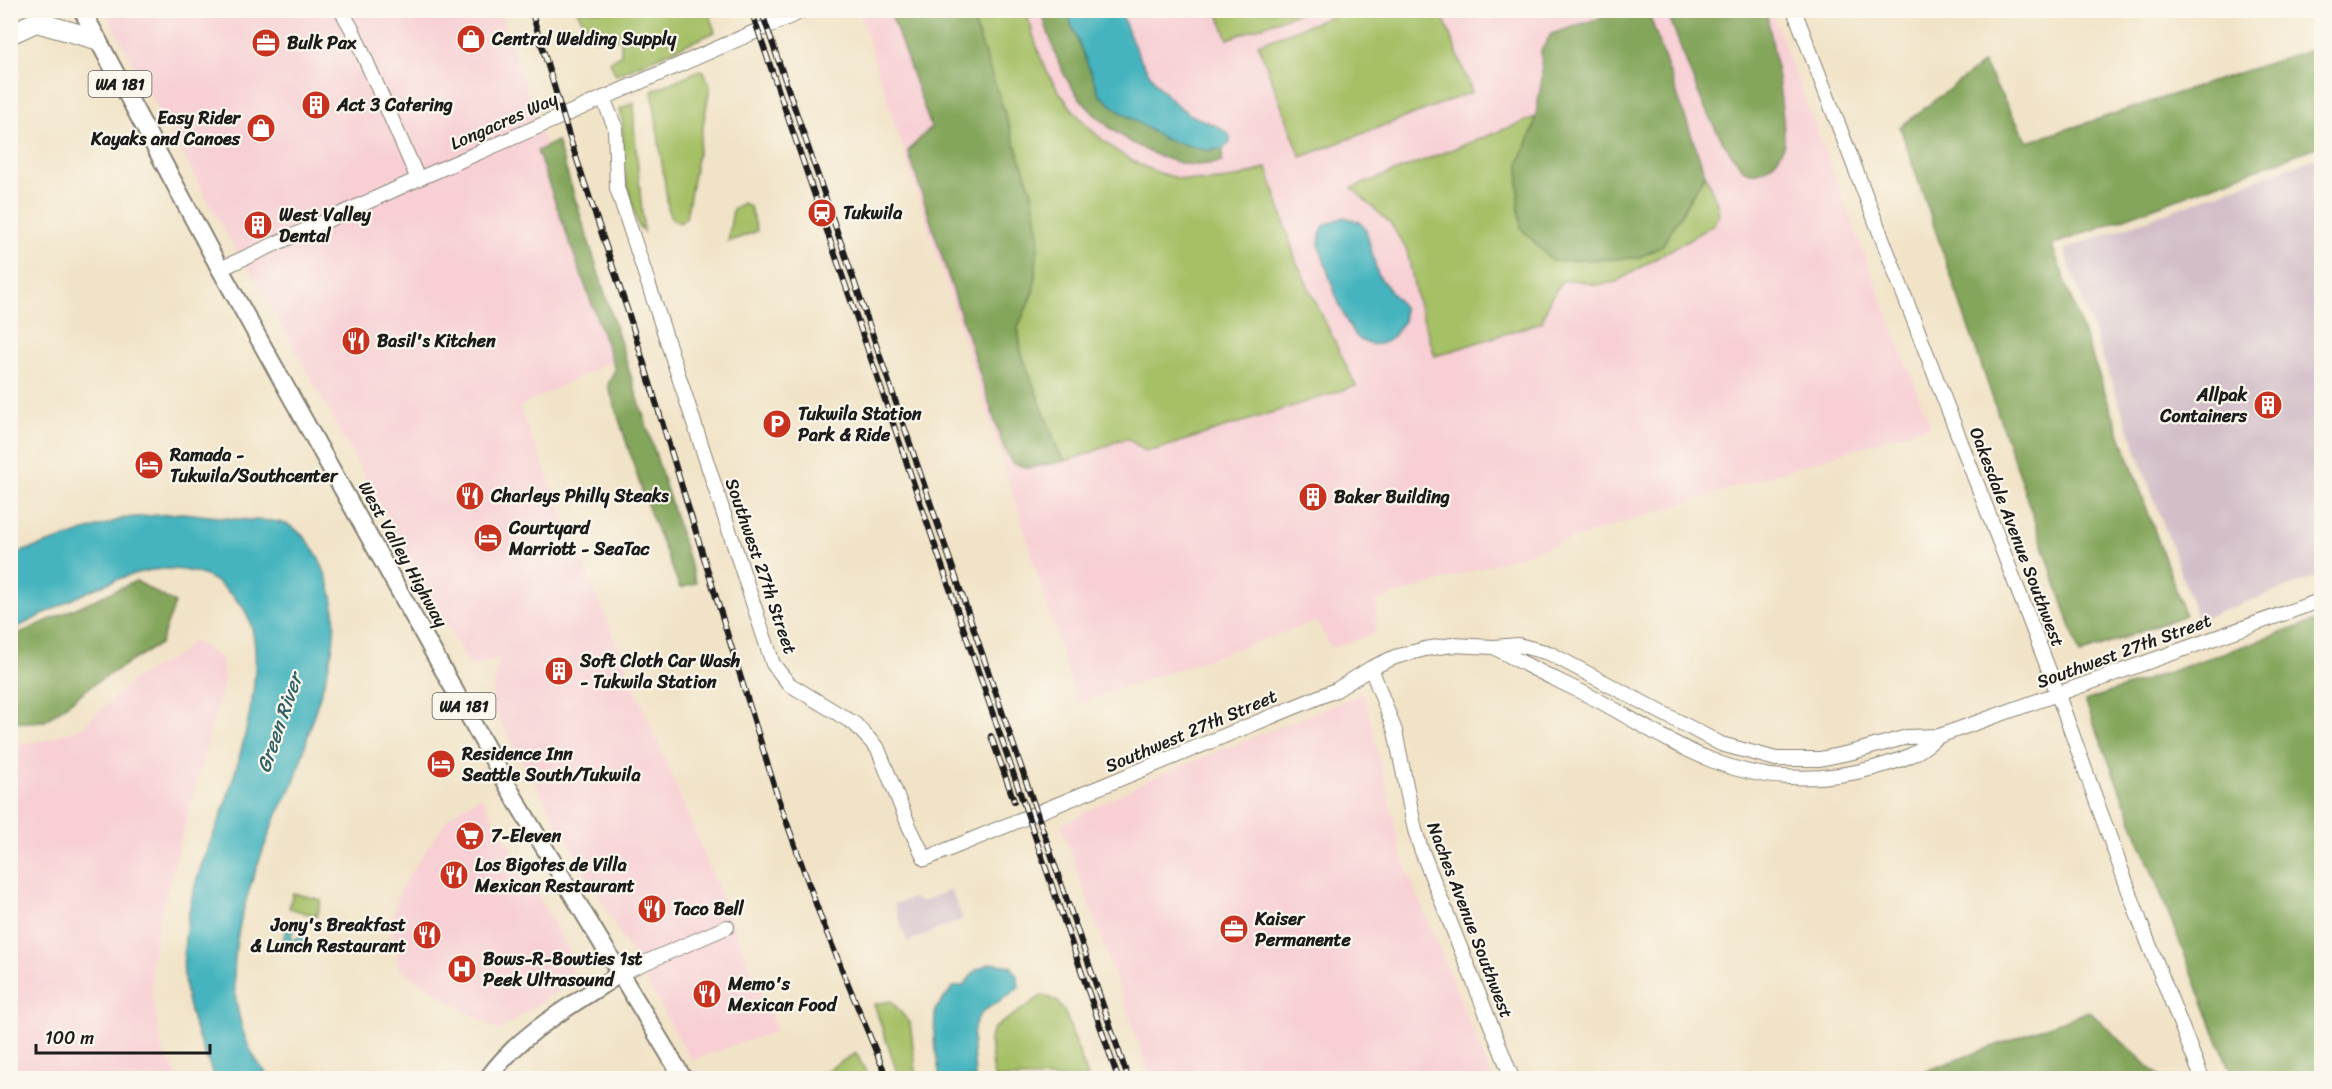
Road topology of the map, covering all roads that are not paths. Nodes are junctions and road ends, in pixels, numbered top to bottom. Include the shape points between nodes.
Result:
1 (82, 10) edge
2 (341, 10) edge
3 (805, 10) edge
4 (1794, 10) edge
5 (40, 16) edge
6 (10, 34) edge
7 (96, 39) junction
8 (603, 98) junction
9 (418, 179) junction
10 (220, 268) junction
11 (2322, 600) edge
12 (1494, 647) junction
13 (1371, 668) junction
14 (2058, 693) junction
15 (1939, 736) junction
16 (727, 927) dead end
17 (621, 973) junction
18 (488, 1078) edge
19 (683, 1078) edge
20 (1512, 1078) edge
21 (2202, 1078) edge

1 - 7 main road, West Valley Highway / WA 181
2 - 9 street
3 - 8 street, Longacres Way
4 - 14 street, Oakesdale Avenue Southwest
5 - 6 highway
5 - 7 highway
7 - 10 main road, West Valley Highway / WA 181
8 - 9 street, Longacres Way
8 - 13 street, Southwest 27th Street via 615,127 617,188 773,664 789,684 855,724 878,748 925,859 1336,690
9 - 10 street, Longacres Way
10 - 17 main road, West Valley Highway / WA 181 via 515,799
11 - 14 street, Southwest 27th Street
12 - 13 street, Southwest 27th Street via 1452,645 1425,649
12 - 15 street, Southwest 27th Street via 1518,645 1549,653 1721,744 1776,759 1820,759 1907,737
12 - 15 street, Southwest 27th Street via 1703,757 1761,774 1798,778 1859,771 1912,755
13 - 20 street, Naches Avenue Southwest via 1395,731 1421,849
14 - 15 street, Southwest 27th Street
14 - 21 street, Oakesdale Avenue Southwest via 2141,924
16 - 17 street
17 - 18 main road via 535,1028
17 - 19 main road, West Valley Highway / WA 181

